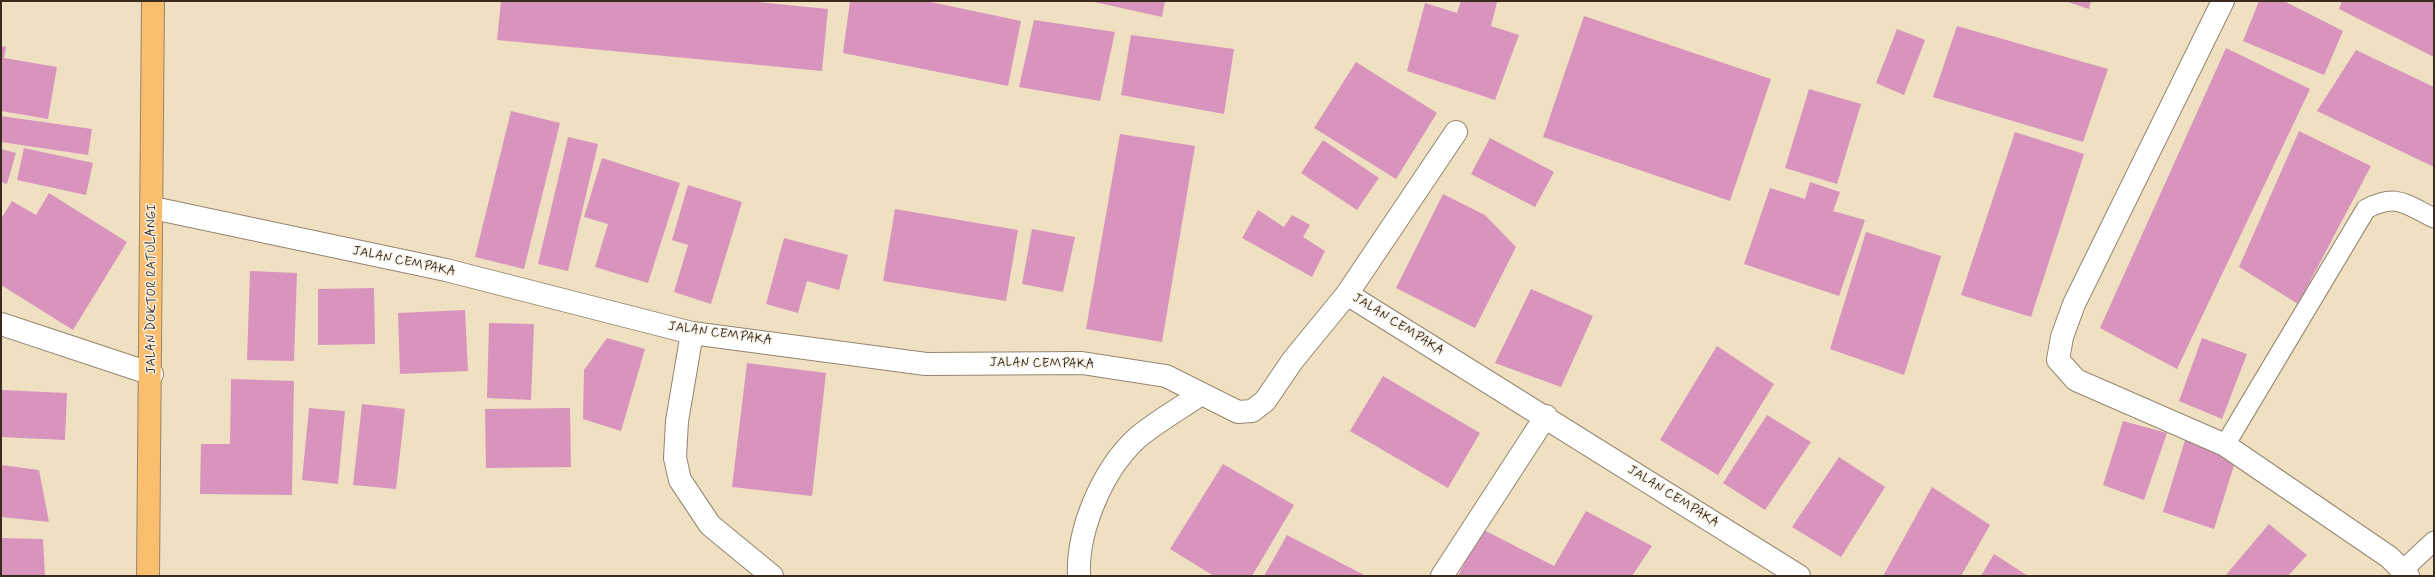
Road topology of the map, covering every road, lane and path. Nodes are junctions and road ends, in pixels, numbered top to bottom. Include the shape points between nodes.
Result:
1 (153, 1) edge
2 (2223, 1) edge
3 (1456, 132) dead end
4 (153, 208) junction
5 (2434, 218) edge
6 (1347, 294) junction
7 (1, 324) edge
8 (692, 333) junction
9 (152, 374) junction
10 (1201, 394) junction
11 (1546, 416) junction
12 (2225, 445) junction
13 (2434, 541) edge
14 (2406, 573) edge
15 (148, 576) edge
16 (772, 576) edge
17 (1079, 576) edge
18 (1442, 576) edge
19 (1799, 576) edge

1 - 4 highway, JALAN DOKTOR RATULANGI
2 - 12 street via 2074,304 2062,336 2058,360 2076,380
3 - 6 street
4 - 8 street, JALAN CEMPAKA via 446,270
4 - 9 highway, JALAN DOKTOR RATULANGI
5 - 12 lane via 2396,200 2381,201 2366,209
6 - 10 street, JALAN CEMPAKA via 1293,360 1265,401 1252,411 1238,412
6 - 11 street, JALAN CEMPAKA
7 - 9 street
8 - 10 street, JALAN CEMPAKA via 926,364 1082,363 1166,376
8 - 16 street via 677,421 675,458 680,480 710,525
9 - 15 highway, JALAN DOKTOR RATULANGI
10 - 17 street via 1136,439 1108,474 1085,524 1078,559
11 - 18 street
11 - 19 street, JALAN CEMPAKA
12 - 14 street via 2388,557
13 - 14 lane

